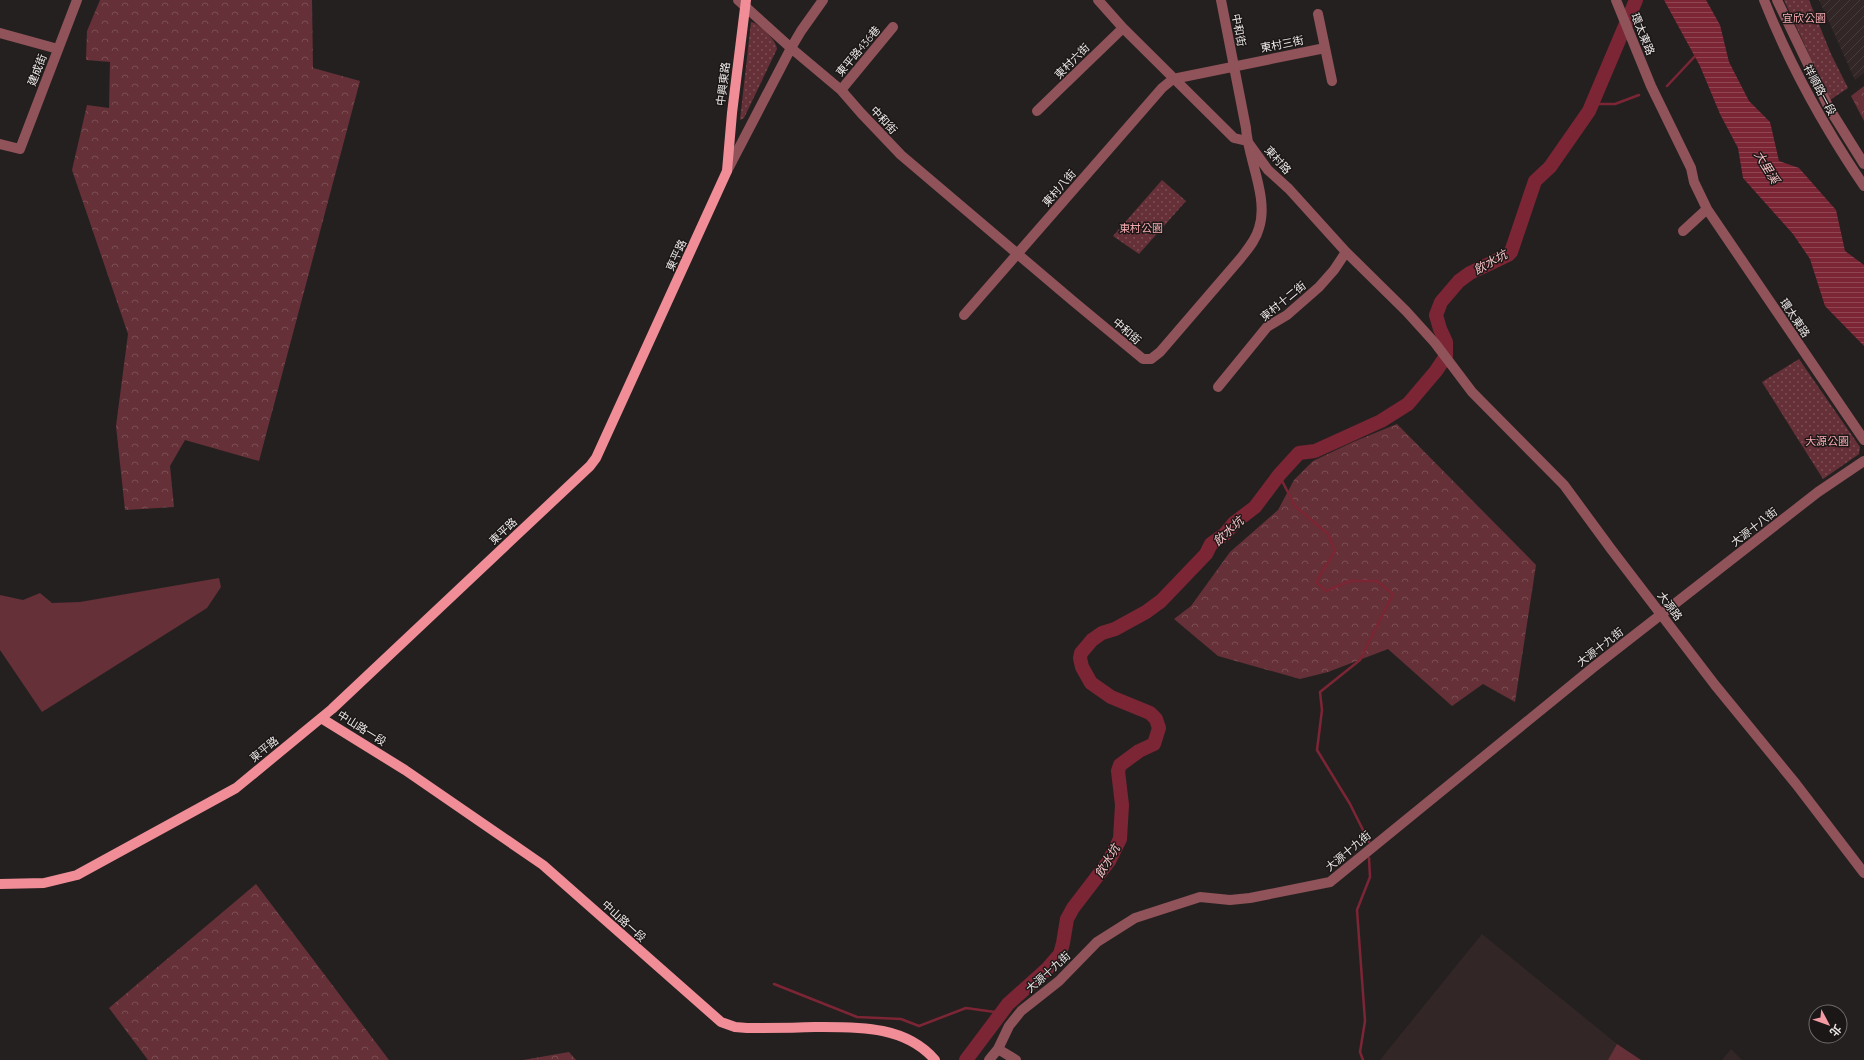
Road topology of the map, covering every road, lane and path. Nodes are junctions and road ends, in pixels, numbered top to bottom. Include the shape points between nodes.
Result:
1 (77, 0) edge
2 (823, 0) edge
3 (1098, 0) edge
4 (1221, 0) edge
5 (1616, 0) edge
6 (1764, 0) edge
7 (1777, 0) edge
8 (743, 2) edge
9 (1318, 14) dead end
10 (893, 27) dead end
11 (1123, 28) junction
12 (0, 33) edge
13 (791, 48) junction
14 (1325, 48) junction
15 (58, 49) junction
16 (1234, 66) junction
17 (1173, 78) junction
18 (1332, 81) dead end
19 (841, 90) junction
20 (1037, 110) dead end
21 (1247, 141) junction
22 (0, 144) edge
23 (1864, 164) edge
24 (727, 171) junction
25 (1864, 186) edge
26 (1707, 208) junction
27 (1684, 231) dead end
28 (1346, 252) junction
29 (1017, 254) junction
30 (964, 315) dead end
31 (1435, 344) joint
32 (1218, 387) dead end
33 (1864, 440) edge
34 (1864, 461) edge
35 (1662, 614) junction
36 (321, 718) junction
37 (1864, 872) edge
38 (0, 884) edge
39 (998, 1049) junction
40 (935, 1060) edge
41 (989, 1060) edge
42 (1016, 1060) edge

1 - 15 street, 建成街
2 - 13 street, 東平路
3 - 11 street
4 - 16 street, 中和街
5 - 26 street, 環太東路 via 1651,86
6 - 25 street, 祥順路一段 via 1818,115
7 - 23 street, 祥順路一段 via 1829,108
8 - 13 street, 中和街
8 - 24 main road, 中興東路
9 - 14 street
10 - 19 street, 東平路436巷
11 - 17 street
11 - 20 street, 東村六街
12 - 15 street
13 - 19 street, 中和街
13 - 24 street, 東平路
14 - 16 street, 東村三街
14 - 18 street
15 - 22 street, 建成街 via 20,149
16 - 17 street, 東村三街
16 - 21 street, 中和街
17 - 21 street via 1234,138
17 - 29 street, 東村八街
19 - 29 street, 中和街 via 895,150
21 - 28 street, 東村路 via 1268,170 1289,189
21 - 29 street, 中和街 via 1262,208 1259,228 1240,259 1160,352 1151,359 1143,359 1136,354
24 - 36 main road, 東平路 via 596,458 582,474
26 - 27 street
26 - 33 street, 環太東路
28 - 31 street, 東村路 via 1406,310
28 - 32 street, 東村十二街 via 1319,287 1287,315 1268,327
29 - 30 street, 東村八街
31 - 35 street, 大源路 via 1472,392 1564,485
34 - 35 street, 大源十八街 via 1818,492
35 - 37 street, 大源路
35 - 39 street, 大源十九街 via 1594,666 1330,882 1250,898 1230,900 1200,896 1135,918 1097,942 1059,981 1021,1011 1009,1026
36 - 38 main road, 東平路 via 229,792 76,875 44,882
36 - 40 main road, 中山路一段 via 406,770 543,865 721,1022 747,1028 841,1027 881,1030 908,1039
39 - 41 street, 大源十九街
39 - 42 street

